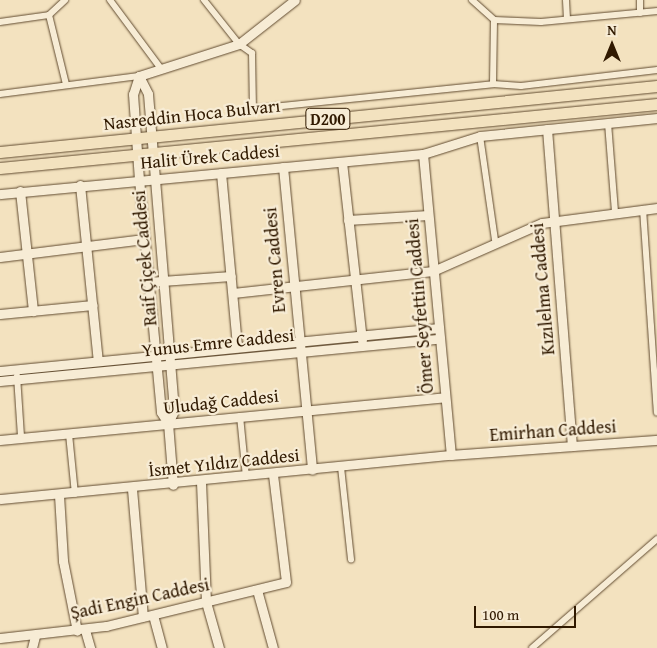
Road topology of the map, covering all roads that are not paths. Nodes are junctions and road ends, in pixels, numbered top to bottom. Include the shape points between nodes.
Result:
1 (65, 0) edge
2 (110, 0) edge
3 (204, 0) edge
4 (295, 0) edge
5 (472, 0) edge
6 (566, 0) edge
7 (640, 0) edge
8 (657, 11) edge
9 (640, 13) junction
10 (48, 15) junction
11 (494, 20) junction
12 (567, 20) junction
13 (0, 22) edge
14 (239, 44) junction
15 (162, 70) junction
16 (657, 70) edge
17 (140, 76) junction
18 (66, 84) junction
19 (493, 84) junction
20 (657, 86) edge
21 (0, 94) edge
22 (657, 104) edge
23 (657, 118) edge
24 (608, 123) junction
25 (547, 129) junction
26 (151, 136) junction
27 (480, 136) junction
28 (136, 138) junction
29 (0, 152) edge
30 (153, 154) junction
31 (423, 154) junction
32 (137, 155) junction
33 (342, 162) junction
34 (283, 167) junction
35 (0, 168) edge
36 (221, 173) junction
37 (154, 178) junction
38 (139, 180) junction
39 (80, 185) junction
40 (20, 192) junction
41 (0, 194) edge
42 (657, 208) edge
43 (643, 209) junction
44 (615, 212) junction
45 (428, 215) junction
46 (348, 220) junction
47 (554, 220) junction
48 (144, 239) junction
49 (495, 240) junction
50 (86, 246) junction
51 (26, 254) junction
52 (0, 257) edge
53 (433, 271) junction
54 (231, 276) junction
55 (356, 280) junction
56 (163, 281) junction
57 (148, 282) junction
58 (294, 287) junction
59 (233, 293) junction
60 (93, 305) junction
61 (32, 311) junction
62 (0, 314) edge
63 (439, 328) junction
64 (362, 335) junction
65 (440, 339) junction
66 (299, 341) junction
67 (363, 345) junction
68 (237, 347) junction
69 (300, 352) junction
70 (169, 353) junction
71 (155, 355) junction
72 (98, 361) junction
73 (170, 365) junction
74 (157, 366) junction
75 (16, 369) junction
76 (0, 371) edge
77 (17, 379) junction
78 (0, 381) edge
79 (445, 397) junction
80 (306, 410) junction
81 (657, 413) edge
82 (240, 416) junction
83 (168, 423) junction
84 (69, 434) junction
85 (21, 438) junction
86 (0, 440) edge
87 (657, 440) edge
88 (572, 446) junction
89 (451, 455) junction
90 (341, 467) junction
91 (312, 470) junction
92 (273, 474) junction
93 (246, 477) junction
94 (201, 482) junction
95 (173, 485) junction
96 (132, 489) junction
97 (75, 494) junction
98 (59, 495) junction
99 (0, 499) edge
100 (657, 539) edge
101 (351, 559) dead end
102 (257, 590) junction
103 (206, 602) junction
104 (154, 615) junction
105 (143, 617) junction
106 (81, 630) junction
107 (35, 636) junction
108 (0, 638) edge
109 (34, 648) edge
110 (90, 648) edge
111 (162, 648) edge
112 (219, 648) edge
113 (273, 648) edge
114 (532, 648) edge

1 - 10 street
2 - 15 street
3 - 14 street
4 - 14 street
5 - 11 street
6 - 12 street
7 - 9 street
8 - 9 street
9 - 12 street
10 - 13 street
10 - 18 street
11 - 12 street
11 - 19 street
14 - 15 street
14 - 19 street via 252,53 253,109
15 - 17 street
16 - 19 street via 521,86
17 - 18 street
17 - 26 street, Raif Çiçek Caddesi via 148,94
17 - 28 street, Raif Çiçek Caddesi via 133,94
18 - 21 street
20 - 26 highway, Nasreddin Hoca Bulvarı / D200
22 - 30 highway, Nasreddin Hoca Bulvarı / D200
23 - 24 street, Halit Ürek Caddesi
24 - 25 street, Halit Ürek Caddesi
24 - 44 street
25 - 27 street, Halit Ürek Caddesi
25 - 47 street, Kızılelma Caddesi
26 - 28 highway, Nasreddin Hoca Bulvarı / D200
26 - 30 street, Raif Çiçek Caddesi
27 - 31 street, Halit Ürek Caddesi
27 - 49 street
28 - 29 highway, Nasreddin Hoca Bulvarı / D200
28 - 32 street, Raif Çiçek Caddesi
30 - 32 highway, Nasreddin Hoca Bulvarı / D200
30 - 37 street, Raif Çiçek Caddesi
31 - 33 street, Halit Ürek Caddesi
31 - 45 street, Ömer Seyfettin Caddesi
32 - 35 highway, Nasreddin Hoca Bulvarı / D200
32 - 38 street, Raif Çiçek Caddesi
33 - 34 street, Halit Ürek Caddesi
33 - 46 street
34 - 36 street, Halit Ürek Caddesi
34 - 58 street, Evren Caddesi
36 - 37 street, Halit Ürek Caddesi
36 - 54 street
37 - 38 street, Halit Ürek Caddesi
37 - 56 street, Raif Çiçek Caddesi
38 - 39 street, Halit Ürek Caddesi
38 - 48 street, Raif Çiçek Caddesi
39 - 40 street, Halit Ürek Caddesi
39 - 50 street
40 - 41 street, Halit Ürek Caddesi
40 - 51 street
42 - 43 street
43 - 44 street
43 - 81 street
44 - 47 street
45 - 46 street
45 - 53 street, Ömer Seyfettin Caddesi
46 - 55 street
47 - 49 street
47 - 88 street, Kızılelma Caddesi
48 - 50 street
48 - 57 street, Raif Çiçek Caddesi
49 - 53 street
50 - 51 street
50 - 60 street
51 - 52 street
51 - 61 street
53 - 55 street
53 - 63 street, Ömer Seyfettin Caddesi
54 - 56 street
54 - 59 street
55 - 58 street
55 - 64 street
56 - 57 street
56 - 70 street, Raif Çiçek Caddesi
57 - 71 street, Raif Çiçek Caddesi
58 - 59 street
58 - 66 street, Evren Caddesi
59 - 68 street
60 - 61 street
60 - 72 street
61 - 62 street
63 - 64 street, Yunus Emre Caddesi
63 - 65 street, Ömer Seyfettin Caddesi
64 - 66 street, Yunus Emre Caddesi
64 - 67 street
65 - 67 street, Yunus Emre Caddesi
65 - 79 street, Ömer Seyfettin Caddesi
66 - 68 street, Yunus Emre Caddesi
66 - 69 street, Evren Caddesi
67 - 69 street, Yunus Emre Caddesi
68 - 70 street, Yunus Emre Caddesi
69 - 73 street, Yunus Emre Caddesi
69 - 80 street, Evren Caddesi
70 - 71 street, Yunus Emre Caddesi
70 - 73 street, Raif Çiçek Caddesi
71 - 72 street, Yunus Emre Caddesi
71 - 74 street, Raif Çiçek Caddesi
72 - 75 street, Yunus Emre Caddesi
73 - 74 street, Yunus Emre Caddesi
73 - 83 street, Raif Çiçek Caddesi via 174,411
74 - 77 street, Yunus Emre Caddesi
74 - 83 street, Raif Çiçek Caddesi via 161,412
75 - 76 street, Yunus Emre Caddesi
75 - 77 street
77 - 78 street, Yunus Emre Caddesi
77 - 85 street
79 - 80 street, Uludağ Caddesi
79 - 89 street, Ömer Seyfettin Caddesi
80 - 82 street, Uludağ Caddesi
80 - 91 street, Evren Caddesi
82 - 83 street, Uludağ Caddesi
82 - 93 street
83 - 84 street, Uludağ Caddesi
83 - 95 street, Raif Çiçek Caddesi
84 - 85 street, Uludağ Caddesi
84 - 97 street
85 - 86 street, Uludağ Caddesi
87 - 88 street, Emirhan Caddesi
88 - 89 street, Emirhan Caddesi
89 - 90 street, İsmet Yıldız Caddesi
90 - 91 street, İsmet Yıldız Caddesi
90 - 101 street
91 - 92 street, İsmet Yıldız Caddesi
92 - 93 street, İsmet Yıldız Caddesi
92 - 102 street, Şadi Engin Caddesi via 286,582
93 - 94 street, İsmet Yıldız Caddesi
94 - 95 street, İsmet Yıldız Caddesi
94 - 103 street
95 - 96 street, İsmet Yıldız Caddesi
96 - 97 street, İsmet Yıldız Caddesi
96 - 105 street
97 - 98 street, İsmet Yıldız Caddesi
98 - 99 street, İsmet Yıldız Caddesi
98 - 106 street via 63,561
100 - 114 street via 644,554
102 - 103 street, Şadi Engin Caddesi
102 - 113 street
103 - 104 street, Şadi Engin Caddesi
103 - 112 street
104 - 105 street, Şadi Engin Caddesi
104 - 111 street
105 - 106 street, Şadi Engin Caddesi
106 - 107 street, Şadi Engin Caddesi
106 - 110 street
107 - 108 street, Şadi Engin Caddesi
107 - 109 street

